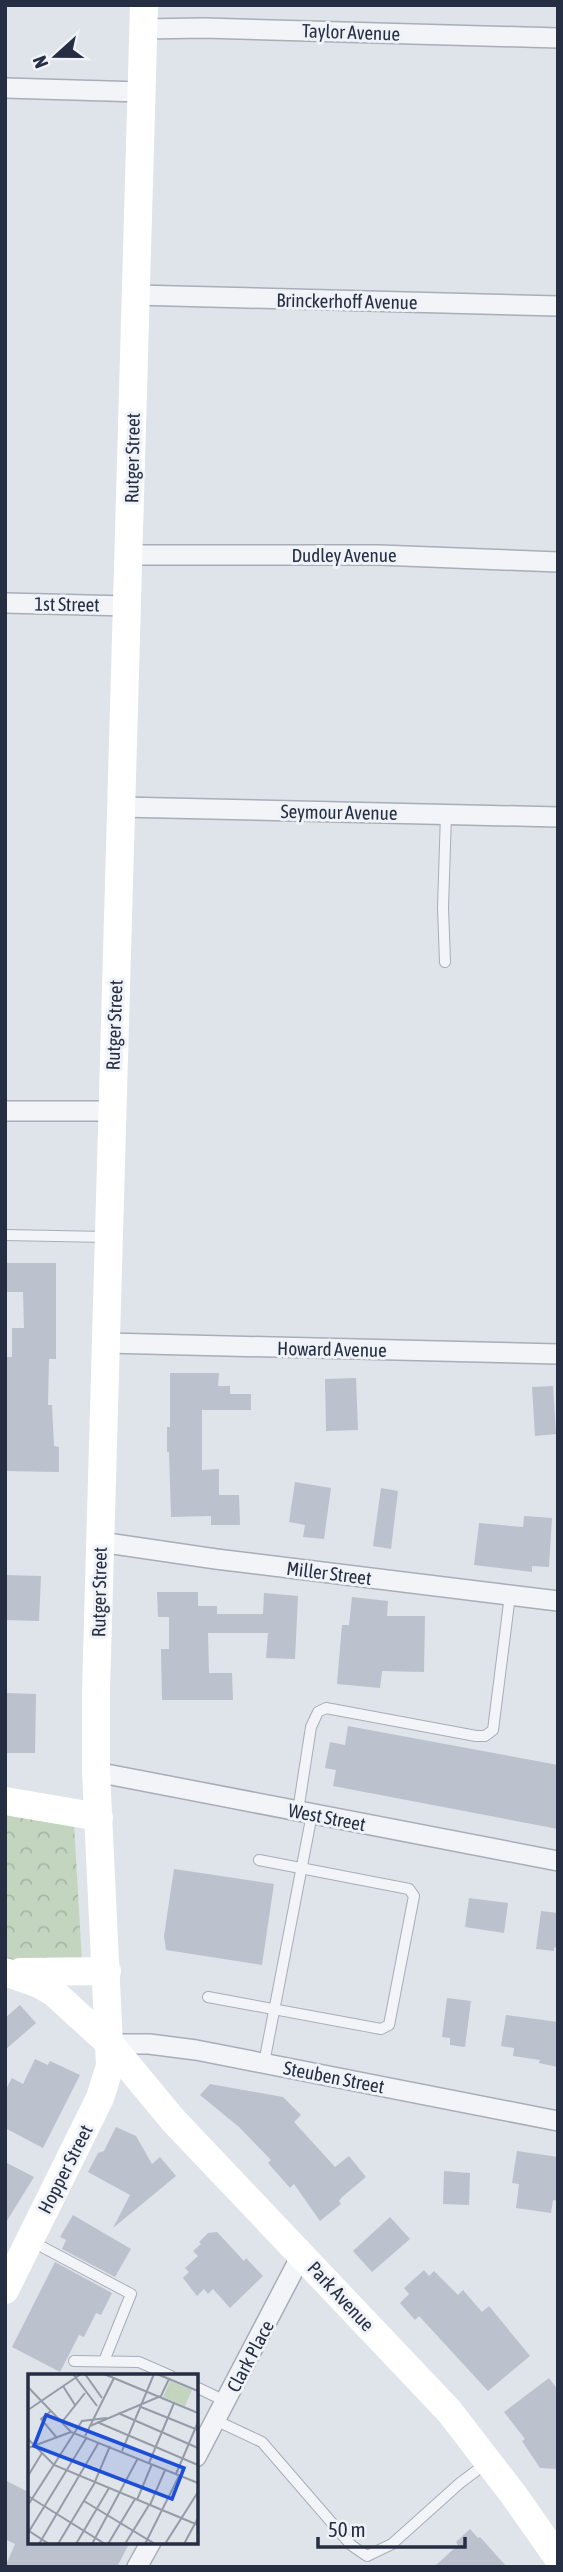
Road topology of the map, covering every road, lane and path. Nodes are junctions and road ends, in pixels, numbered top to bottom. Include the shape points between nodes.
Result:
1 (144, 17) edge
2 (558, 37) edge
3 (5, 88) edge
4 (142, 92) junction
5 (136, 295) junction
6 (558, 306) edge
7 (130, 555) junction
8 (558, 562) edge
9 (5, 603) edge
10 (128, 606) junction
11 (121, 807) junction
12 (446, 814) junction
13 (558, 817) edge
14 (445, 962) dead end
15 (5, 1111) edge
16 (111, 1111) junction
17 (5, 1235) edge
18 (109, 1237) junction
19 (107, 1343) junction
20 (558, 1354) edge
21 (100, 1542) junction
22 (510, 1595) junction
23 (558, 1601) edge
24 (96, 1772) junction
25 (5, 1801) edge
26 (305, 1813) junction
27 (100, 1817) junction
28 (259, 1860) dead end
29 (558, 1861) edge
30 (302, 1868) junction
31 (107, 1971) junction
32 (7, 1972) edge
33 (208, 1997) dead end
34 (274, 2009) junction
35 (110, 2045) junction
36 (264, 2063) junction
37 (558, 2120) edge
38 (29, 2240) junction
39 (302, 2254) junction
40 (8, 2280) edge
41 (75, 2361) dead end
42 (104, 2361) junction
43 (166, 2374) edge
44 (198, 2388) edge
45 (225, 2401) junction
46 (215, 2420) junction
47 (198, 2453) edge
48 (488, 2462) junction
49 (149, 2544) edge
50 (558, 2558) edge
51 (138, 2567) edge

1 - 2 street, Taylor Avenue via 204,28
1 - 4 street, Rutger Street
3 - 4 street
4 - 5 street, Rutger Street
5 - 6 street, Brinckerhoff Avenue
5 - 7 street, Rutger Street
7 - 8 street, Dudley Avenue via 379,555
7 - 10 street, Rutger Street
9 - 10 street, 1st Street
10 - 11 street, Rutger Street
11 - 12 street, Seymour Avenue
11 - 16 street, Rutger Street
12 - 13 street, Seymour Avenue
12 - 14 lane
15 - 16 street
16 - 18 street, Rutger Street
17 - 18 lane
18 - 19 street, Rutger Street
19 - 20 street, Howard Avenue
19 - 21 street, Rutger Street
21 - 22 street, Miller Street
21 - 24 street, Rutger Street
22 - 23 street, Miller Street
22 - 26 lane via 493,1730 476,1736 326,1709 318,1712 311,1727
24 - 26 street, West Street
24 - 27 street, Rutger Street
25 - 27 street
26 - 29 street, West Street
26 - 30 lane
27 - 31 street, Rutger Street
28 - 30 lane
30 - 34 lane
30 - 34 lane via 409,1889 414,1896 389,2025 381,2029
31 - 32 street
31 - 35 street, Rutger Street
32 - 35 street, Park Avenue via 52,1992
33 - 34 lane
34 - 36 lane
35 - 36 street, Steuben Street via 149,2044
35 - 38 street, Hopper Street via 110,2066 100,2098
35 - 39 street, Park Avenue via 173,2120
36 - 37 street, Steuben Street
38 - 40 street, Hopper Street
38 - 42 lane via 131,2294
39 - 45 street, Clark Place
39 - 48 street, Park Avenue via 449,2411
41 - 42 lane
42 - 43 lane via 139,2362
44 - 45 lane
45 - 46 street, Clark Place
46 - 47 street, Clark Place
46 - 48 lane via 262,2442 351,2546 367,2556 393,2544
48 - 50 street, Park Avenue
49 - 51 street

